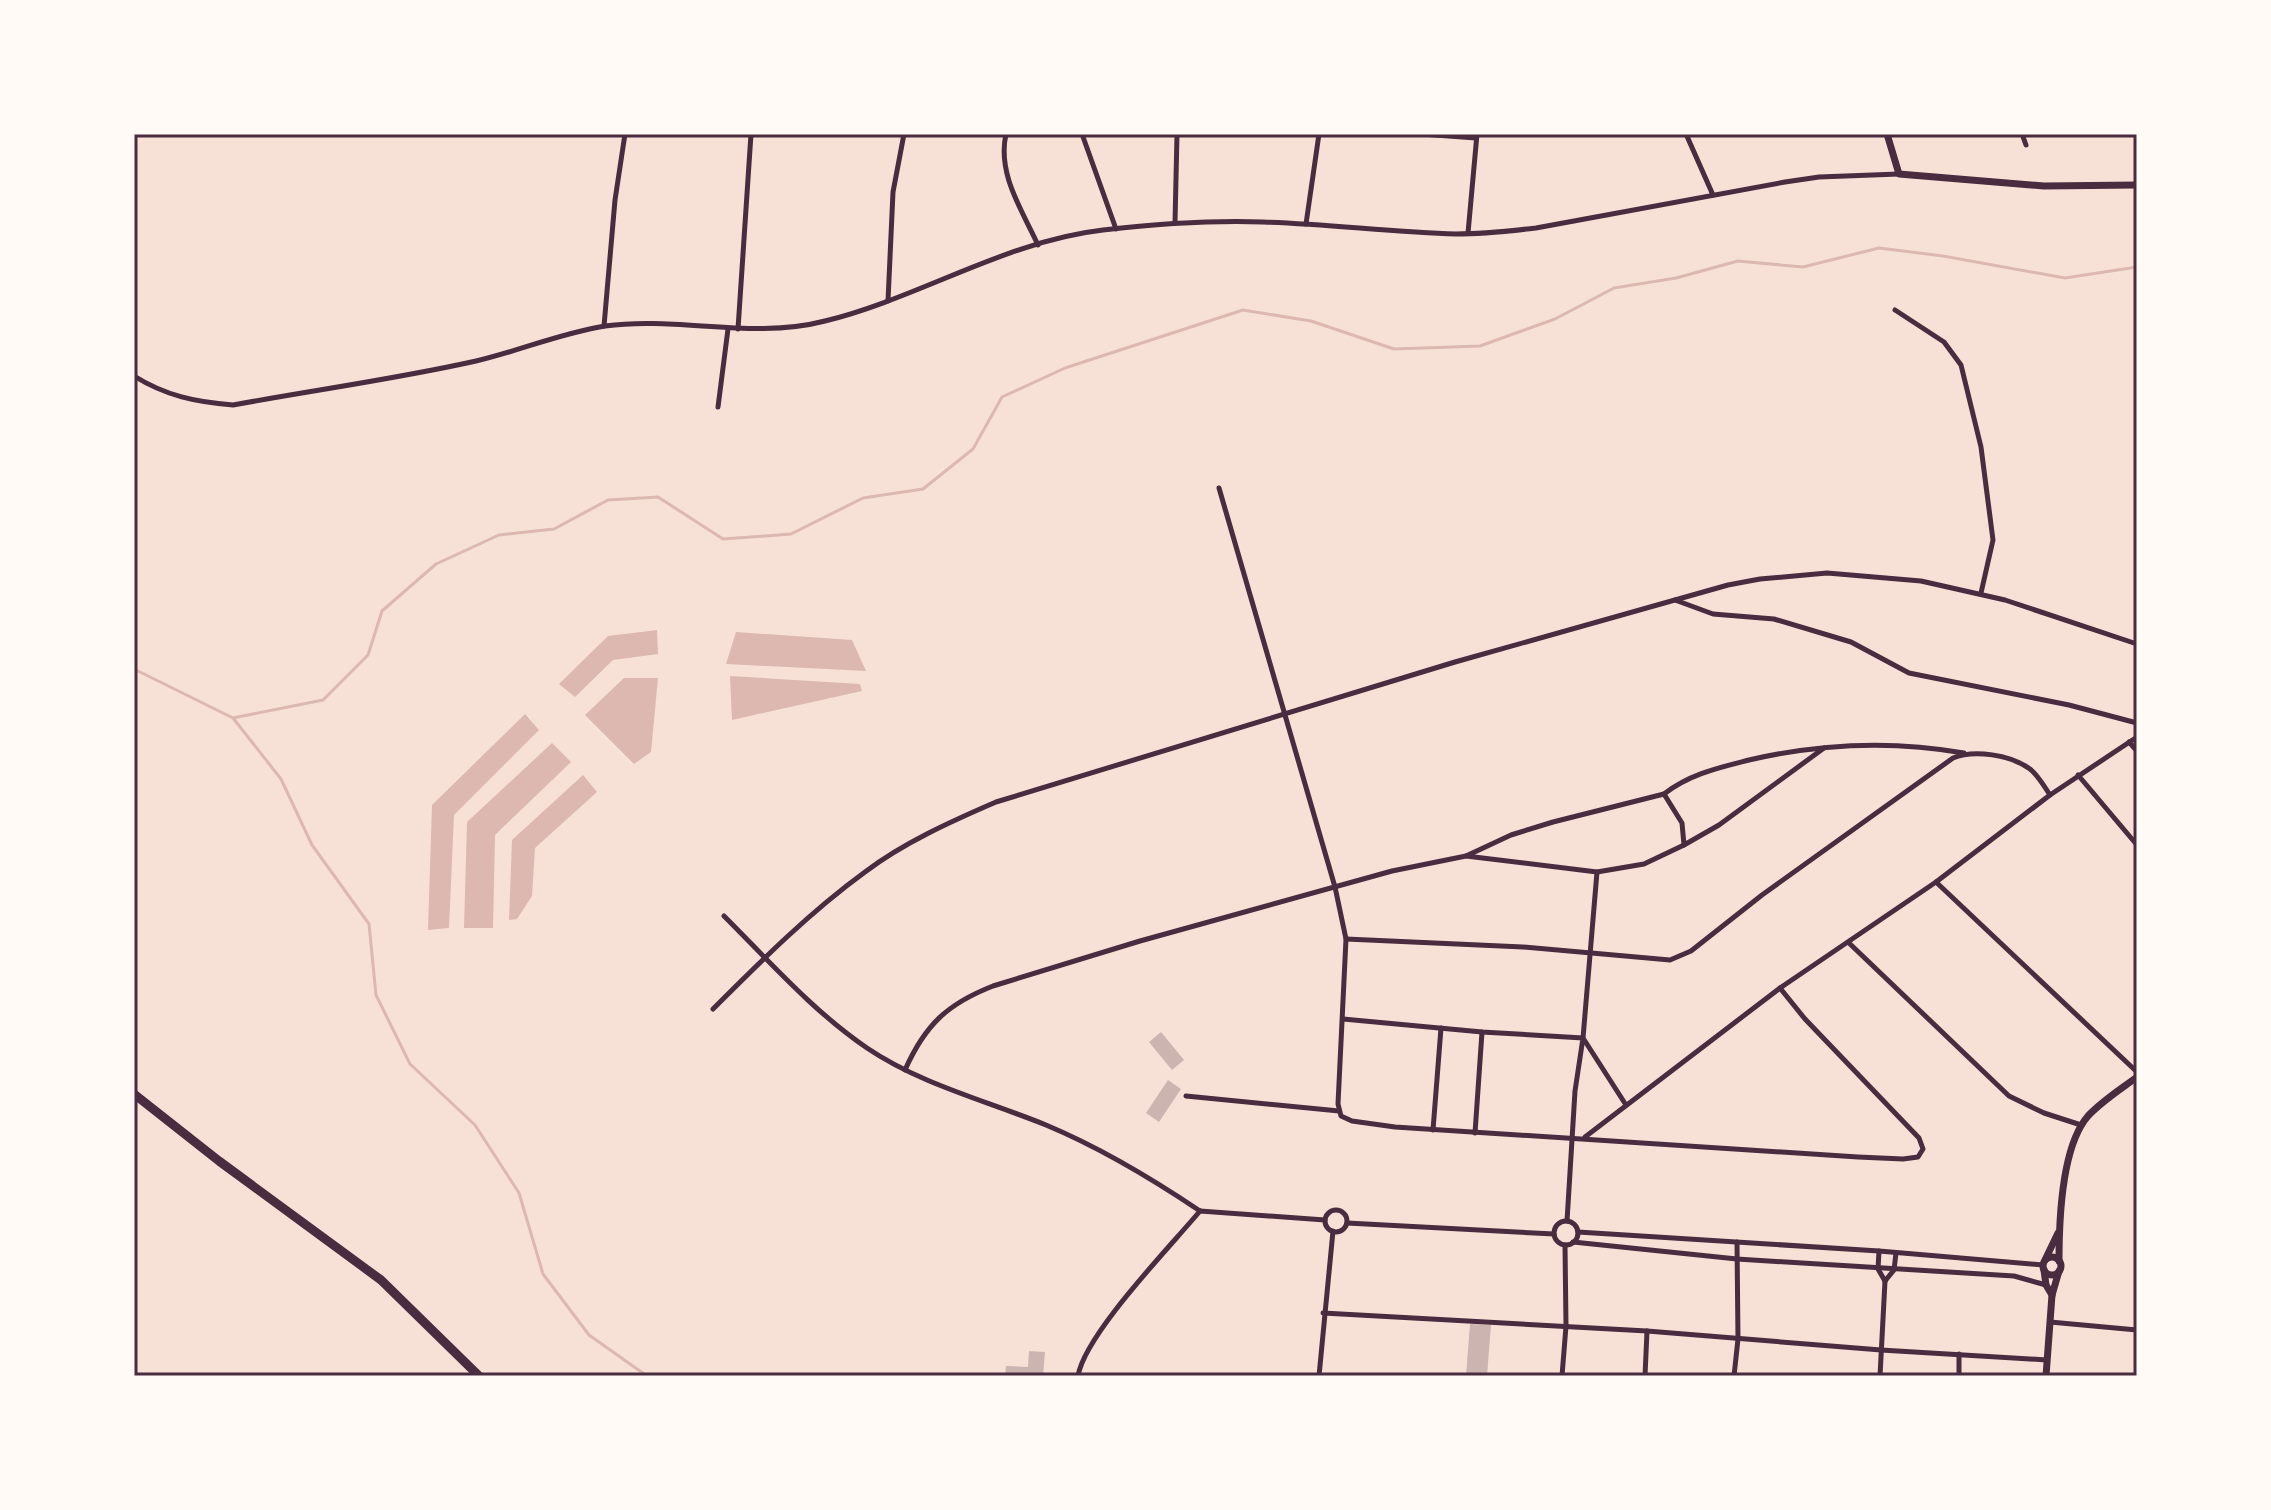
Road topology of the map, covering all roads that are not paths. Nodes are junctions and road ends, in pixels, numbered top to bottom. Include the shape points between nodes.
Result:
1 (625, 134) edge
2 (751, 134) edge
3 (904, 134) edge
4 (1006, 134) edge
5 (1082, 134) edge
6 (1177, 134) edge
7 (1319, 134) edge
8 (1421, 134) edge
9 (1686, 134) edge
10 (1887, 134) edge
11 (2022, 134) edge
12 (1476, 136) edge
13 (2026, 145) dead end
14 (1899, 174) junction
15 (2137, 185) edge
16 (1713, 195) junction
17 (1175, 223) junction
18 (1306, 224) junction
19 (1116, 229) junction
20 (1468, 233) junction
21 (1038, 245) junction
22 (888, 301) junction
23 (1895, 310) dead end
24 (604, 326) junction
25 (728, 329) junction
26 (738, 329) junction
27 (134, 376) edge
28 (718, 407) dead end
29 (1219, 488) dead end
30 (1981, 593) junction
31 (1674, 600) junction
32 (2137, 644) edge
33 (1286, 715) junction
34 (2137, 723) edge
35 (2137, 737) edge
36 (2129, 742) junction
37 (1826, 746) junction
38 (2137, 751) edge
39 (1964, 753) junction
40 (2078, 775) junction
41 (1664, 794) junction
42 (2050, 795) junction
43 (1684, 845) junction
44 (2137, 845) edge
45 (1466, 856) junction
46 (1597, 872) junction
47 (1936, 882) junction
48 (1335, 887) junction
49 (724, 916) dead end
50 (1346, 939) junction
51 (1849, 943) junction
52 (1590, 953) junction
53 (765, 957) junction
54 (1780, 988) junction
55 (713, 1009) dead end
56 (1343, 1019) junction
57 (1441, 1028) junction
58 (1482, 1032) junction
59 (1583, 1038) junction
60 (905, 1070) junction
61 (2137, 1074) edge
62 (134, 1094) edge
63 (1186, 1096) dead end
64 (1626, 1105) junction
65 (1339, 1111) junction
66 (2081, 1125) junction
67 (1433, 1130) junction
68 (1475, 1133) junction
69 (1572, 1137) junction
70 (1584, 1138) junction
71 (1200, 1211) junction
72 (1325, 1220) junction
73 (1567, 1221) junction
74 (1347, 1223) junction
75 (1333, 1231) junction
76 (2059, 1231) junction
77 (1578, 1232) junction
78 (1554, 1234) junction
79 (1573, 1242) junction
80 (1737, 1242) junction
81 (1565, 1245) junction
82 (1879, 1251) junction
83 (1896, 1253) junction
84 (1737, 1259) junction
85 (2059, 1261) junction
86 (2044, 1265) junction
87 (1878, 1269) junction
88 (1894, 1270) junction
89 (2059, 1271) junction
90 (1885, 1281) junction
91 (2046, 1285) junction
92 (2052, 1295) junction
93 (1323, 1313) junction
94 (2050, 1322) junction
95 (1566, 1326) junction
96 (2137, 1330) edge
97 (1647, 1331) junction
98 (1738, 1339) junction
99 (1881, 1350) junction
100 (1959, 1354) junction
101 (2047, 1360) junction
102 (479, 1376) edge
103 (1078, 1376) edge
104 (1319, 1376) edge
105 (1562, 1376) edge
106 (1645, 1376) edge
107 (1734, 1376) edge
108 (1880, 1376) edge
109 (1959, 1376) edge
110 (2046, 1376) edge

1 - 24 street
2 - 26 street
3 - 22 street via 893,192
4 - 21 street via 1007,177
5 - 19 street
6 - 17 street
7 - 18 street
8 - 12 street
9 - 16 street
10 - 14 street
11 - 13 street
12 - 20 street
14 - 15 street via 2044,186
14 - 16 street via 1819,177
16 - 20 street via 1536,228
17 - 18 street
17 - 19 street
18 - 20 street
19 - 21 street
21 - 22 street
22 - 26 street via 822,322
23 - 30 street via 1944,342 1961,365 1981,447 1993,540
24 - 25 street
24 - 27 street via 479,360 233,405 178,398
25 - 26 street
25 - 28 street
29 - 33 street
30 - 31 street via 1921,581 1827,573 1760,579
30 - 32 street
31 - 33 street
31 - 34 street via 1713,614 1774,619 1851,642 1909,673
33 - 48 street
33 - 53 street via 976,810 866,870
35 - 36 street
36 - 38 street
36 - 40 street
37 - 39 street via 1888,744
37 - 41 street via 1707,770
37 - 43 street
39 - 42 street via 2021,764
39 - 52 street via 1680,957 1657,960
40 - 42 street
40 - 44 street
41 - 43 street via 1682,823
41 - 45 street via 1525,831
42 - 47 street
43 - 46 street via 1644,864
45 - 46 street
45 - 48 street
46 - 52 street
47 - 51 street
47 - 61 street
48 - 50 street
48 - 60 street via 973,994 926,1031
49 - 53 street
50 - 52 street
50 - 56 street
51 - 54 street
51 - 66 street via 2009,1096
52 - 59 street
53 - 55 street
53 - 60 street via 837,1024
54 - 64 street
54 - 70 street via 1919,1138 1923,1149 1918,1157
56 - 57 street
56 - 65 street
57 - 58 street
57 - 67 street
58 - 59 street
58 - 68 street
59 - 64 street
59 - 69 street
60 - 71 street via 1085,1142
61 - 66 street
62 - 102 highway via 381,1280
63 - 65 street
64 - 70 street
65 - 67 street via 1346,1120
66 - 76 street via 2070,1155
67 - 68 street
68 - 69 street
69 - 70 street
69 - 73 street
71 - 72 street
71 - 103 street via 1095,1337
72 - 74 street via 1339,1210
72 - 75 street
73 - 77 street
73 - 78 street via 1556,1226
74 - 75 street via 1343,1230
74 - 78 street
75 - 93 street
76 - 85 street
76 - 86 street
77 - 79 street
77 - 80 street
78 - 81 street
79 - 81 street
79 - 84 street
80 - 82 street
80 - 84 street
81 - 95 street
82 - 83 street
82 - 87 street
83 - 86 street
83 - 88 street
84 - 87 street
84 - 98 street
85 - 86 street via 2052,1257
85 - 89 street
86 - 89 street via 2051,1274
86 - 91 street
87 - 88 street
87 - 90 street
88 - 90 street
88 - 91 street via 2014,1276
89 - 92 street
90 - 99 street
91 - 92 street
92 - 94 street
93 - 95 street
93 - 104 street
94 - 96 street
94 - 101 street
95 - 97 street
95 - 105 street
97 - 98 street
97 - 106 street
98 - 99 street
98 - 107 street
99 - 100 street
99 - 108 street
100 - 101 street
100 - 109 street
101 - 110 street

